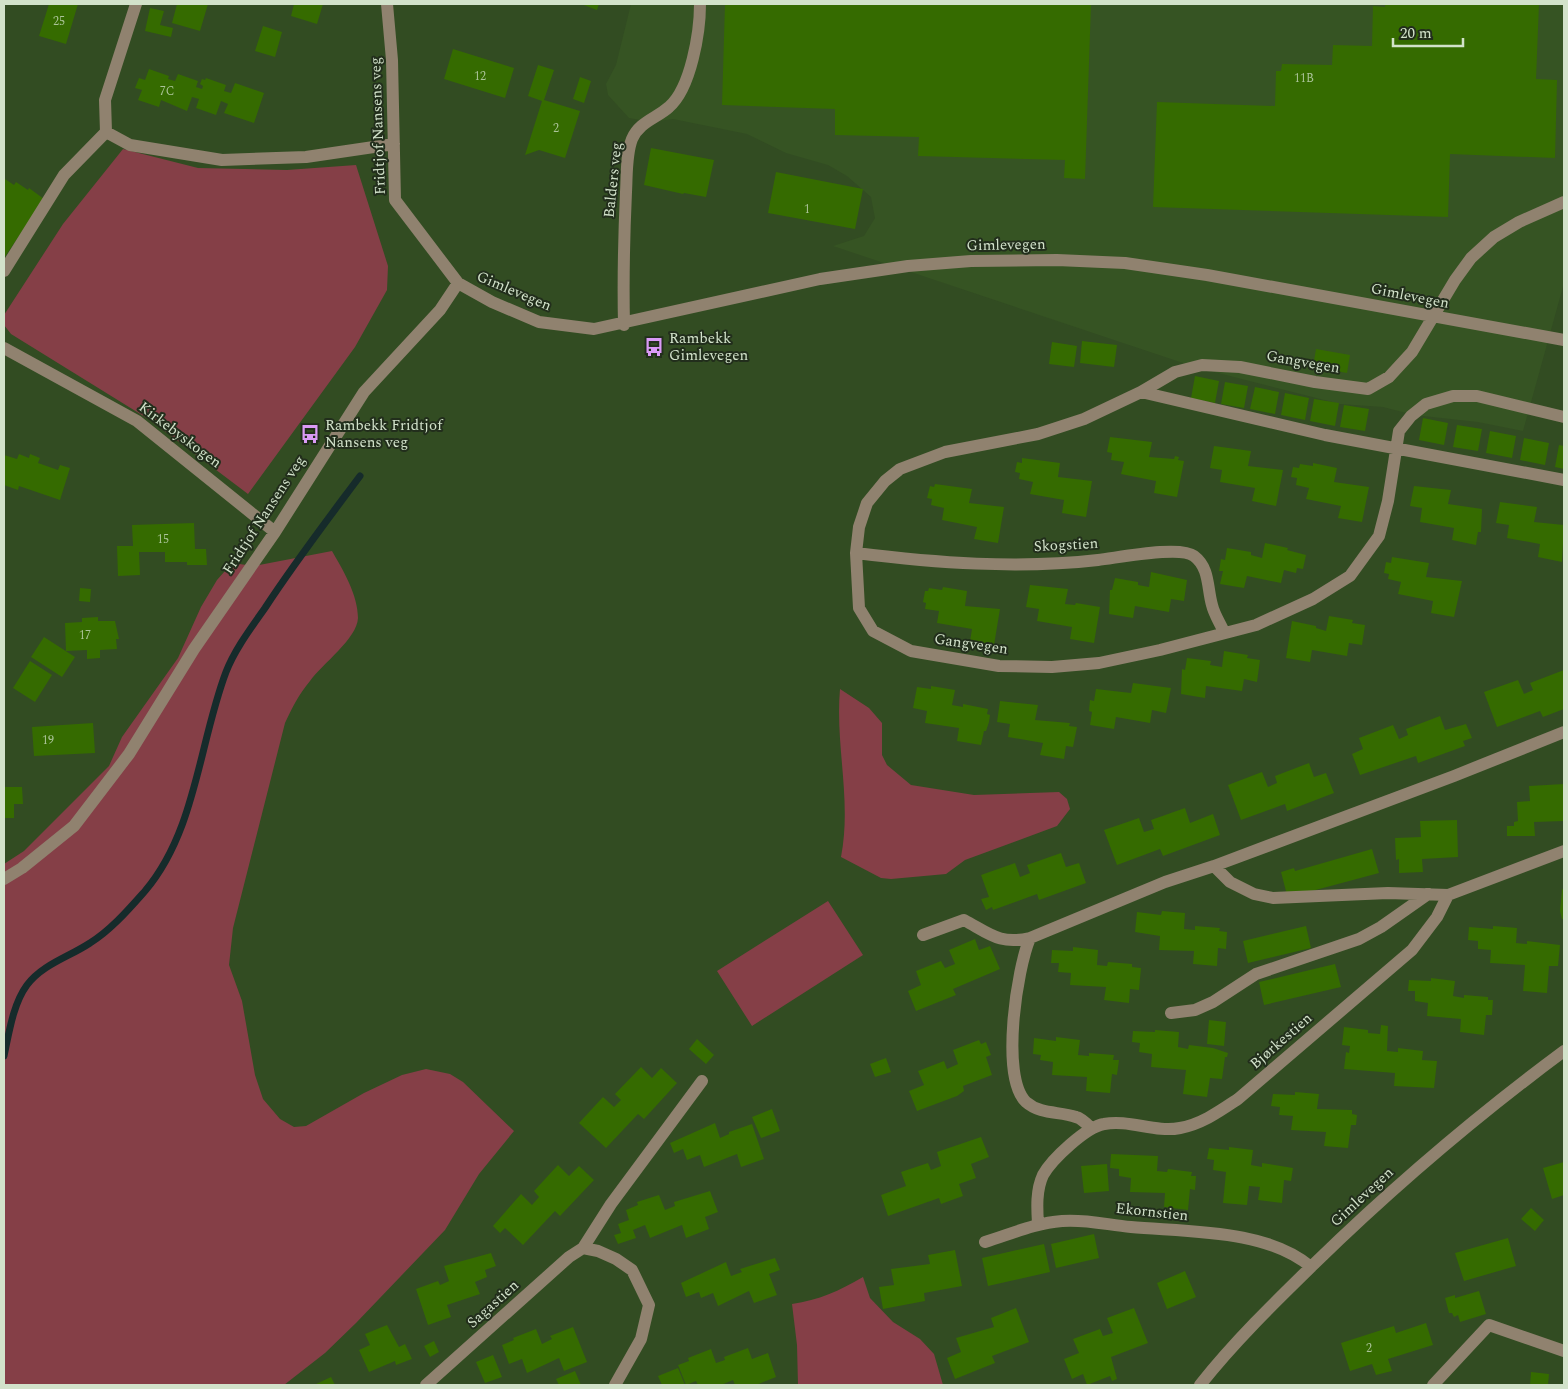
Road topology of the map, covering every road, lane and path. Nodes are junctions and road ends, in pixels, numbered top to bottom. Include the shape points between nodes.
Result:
1 (136, 4) edge
2 (387, 4) edge
3 (700, 4) edge
4 (106, 132) junction
5 (394, 144) junction
6 (1564, 202) edge
7 (4, 271) edge
8 (458, 284) junction
9 (1431, 317) junction
10 (624, 324) junction
11 (1564, 340) edge
12 (4, 348) edge
13 (1142, 392) junction
14 (1564, 417) edge
15 (1396, 448) junction
16 (1564, 480) edge
17 (275, 532) junction
18 (856, 553) junction
19 (1224, 632) junction
20 (1564, 732) edge
21 (1564, 851) edge
22 (1214, 866) junction
23 (4, 879) edge
24 (1428, 894) junction
25 (1448, 895) junction
26 (923, 935) dead end
27 (1030, 938) junction
28 (1171, 1013) dead end
29 (1564, 1052) edge
30 (702, 1081) dead end
31 (1092, 1128) junction
32 (1038, 1224) junction
33 (985, 1242) dead end
34 (583, 1248) junction
35 (1311, 1267) junction
36 (1564, 1351) edge
37 (426, 1385) edge
38 (615, 1385) edge
39 (1200, 1385) edge
40 (1433, 1385) edge

1 - 4 street via 105,100
2 - 5 street, Fridtjof Nansens veg
3 - 10 street, Balders veg via 682,91 668,108 646,121 632,138 623,255
4 - 5 street via 130,145 222,160 306,157
4 - 7 street via 64,175
5 - 8 street, Fridtjof Nansens veg via 395,200
6 - 9 street, Gangvegen via 1494,237 1471,258
8 - 10 street, Gimlevegen via 540,322 594,330
8 - 17 street, Fridtjof Nansens veg via 440,310 364,392
9 - 10 street, Gimlevegen via 1207,274 1125,262 1057,260 917,265 820,279
9 - 11 street, Gimlevegen
9 - 13 street, Gangvegen via 1412,352 1389,377 1368,389 1240,367 1202,365 1175,372
12 - 17 street, Kirkebyskogen via 137,421
13 - 15 street via 1325,435
13 - 18 street, Gangvegen via 1084,419 1038,434 945,452 900,469 867,503 859,527
14 - 15 street, Gangvegen via 1477,396 1453,396 1426,404 1411,416 1399,431
15 - 16 street
15 - 19 street, Gangvegen via 1388,501 1378,536 1350,576 1297,606 1256,624
17 - 23 street, Fridtjof Nansens veg via 194,649 129,754 92,803 74,826
18 - 19 street, Skogstien via 936,563 1022,564 1085,562 1176,550 1193,555 1202,564 1212,605
18 - 19 street, Gangvegen via 859,608 873,631 911,651 998,666 1052,667 1116,659
20 - 22 street
21 - 25 street
22 - 24 street via 1230,882 1254,894 1273,898 1388,892
22 - 27 street via 1165,882
24 - 25 street
24 - 28 street via 1359,939 1256,974 1195,1010
25 - 31 street, Bjørkestien via 1437,918 1412,950 1238,1099 1212,1116 1179,1129 1105,1123
26 - 27 street via 964,920 1004,941
27 - 31 street via 1015,1009 1012,1061 1016,1083 1024,1100 1034,1107 1054,1115 1077,1117
29 - 35 street, Gimlevegen via 1452,1138 1376,1204
30 - 34 street, Sagastien via 611,1204
31 - 32 street via 1060,1155 1044,1175 1037,1200
32 - 33 street, Ekornstien
32 - 35 street, Ekornstien via 1094,1222 1232,1235 1272,1246 1299,1257
34 - 37 street, Sagastien
34 - 38 street via 616,1259 632,1270 650,1305 642,1339
35 - 39 street, Gimlevegen via 1224,1355
36 - 40 street via 1489,1325

